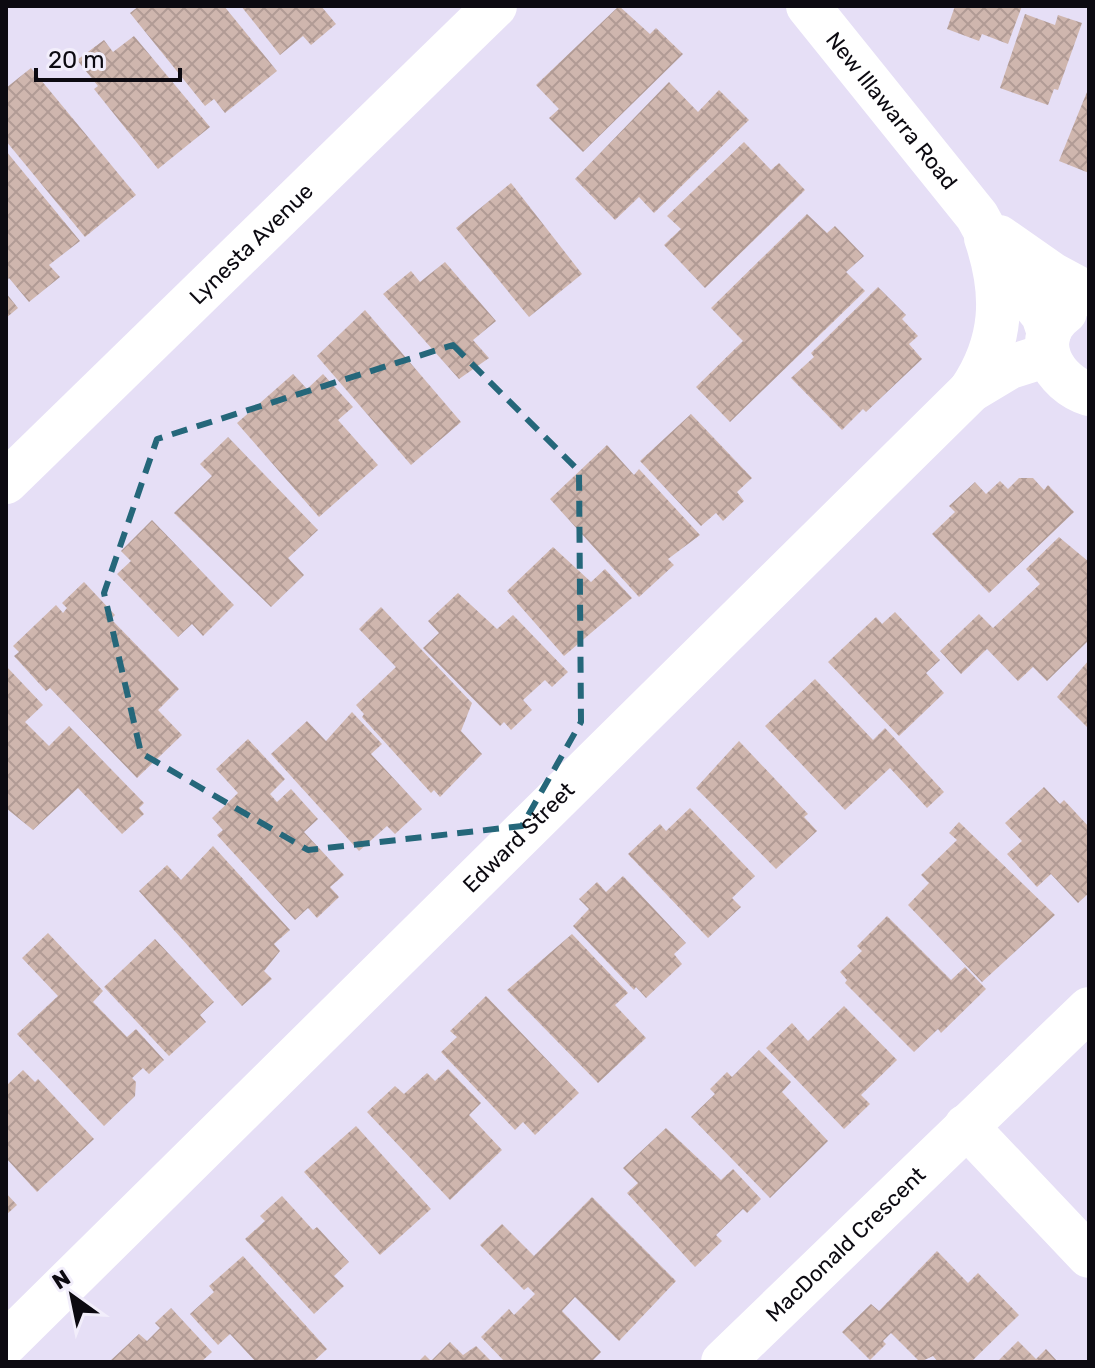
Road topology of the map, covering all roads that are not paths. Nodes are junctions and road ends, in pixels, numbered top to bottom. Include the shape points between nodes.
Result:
1 (495, 6) edge
2 (808, 6) edge
3 (977, 216) junction
4 (1089, 294) edge
5 (1089, 302) edge
6 (1070, 374) edge
7 (970, 391) junction
8 (6, 482) edge
9 (1089, 1009) edge
10 (966, 1126) junction
11 (1089, 1256) edge
12 (6, 1343) edge
13 (723, 1362) edge

1 - 8 street, Lynesta Avenue
2 - 3 street, New Illawarra Road
3 - 4 street, New Illawarra Road via 1018,251
3 - 6 street, New Illawarra Road via 1008,272 1043,315
3 - 7 street via 995,267 999,310 995,343
5 - 6 street via 1061,314
6 - 7 street, Edward Street via 1010,367
7 - 12 street, Edward Street
9 - 10 street, MacDonald Crescent
10 - 11 street
10 - 13 street, MacDonald Crescent

